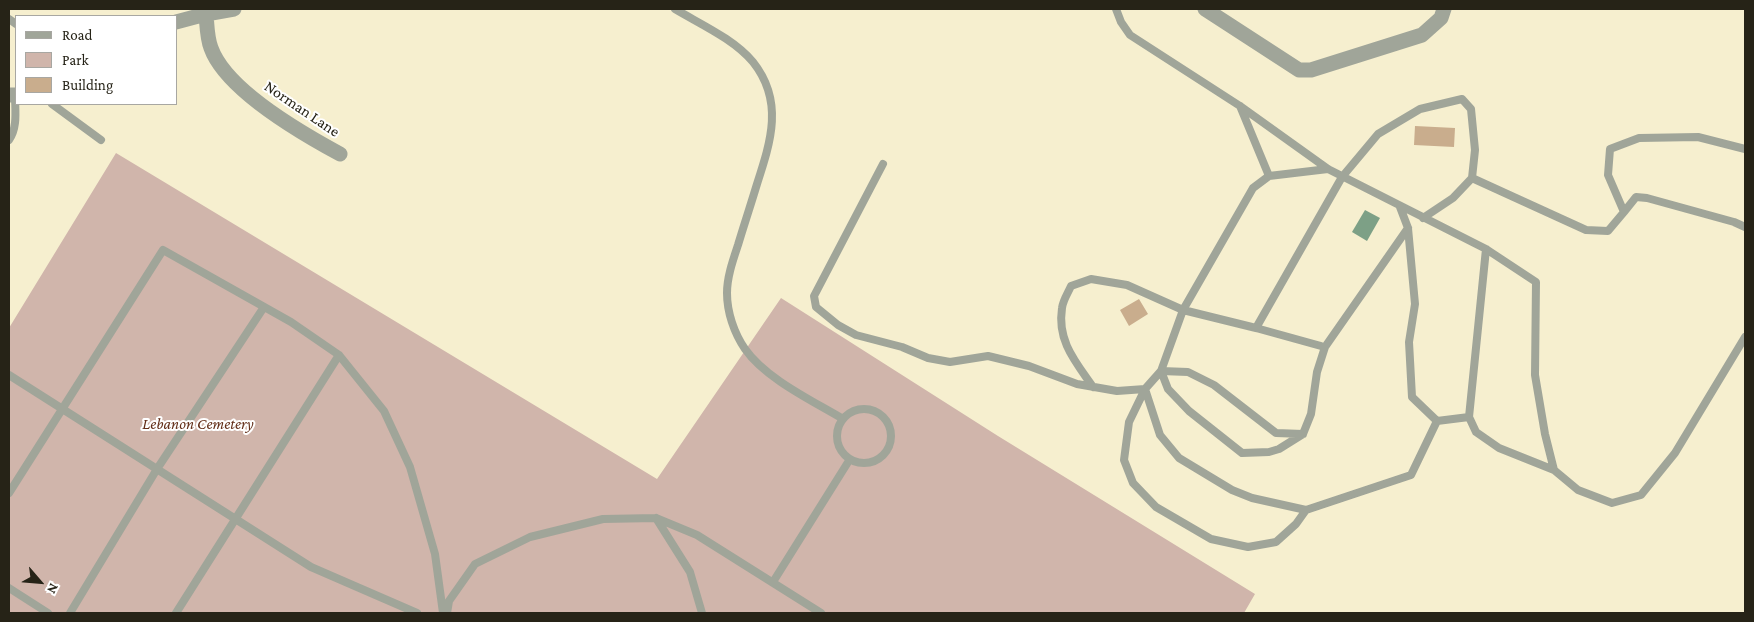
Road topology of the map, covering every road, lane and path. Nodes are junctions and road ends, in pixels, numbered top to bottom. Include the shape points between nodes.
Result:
1 (234, 9) edge
2 (675, 9) edge
3 (1116, 9) edge
4 (1205, 9) edge
5 (1444, 9) edge
6 (206, 14) junction
7 (178, 21) edge
8 (12, 95) edge
9 (53, 105) edge
10 (1240, 106) junction
11 (9, 140) edge
12 (101, 140) dead end
13 (1745, 149) edge
14 (340, 154) dead end
15 (883, 164) dead end
16 (1328, 169) junction
17 (1269, 176) junction
18 (1342, 177) junction
19 (1472, 178) junction
20 (1400, 207) junction
21 (1624, 212) junction
22 (1423, 218) junction
23 (1745, 227) edge
24 (1408, 228) junction
25 (1486, 249) junction
26 (264, 307) junction
27 (1183, 310) junction
28 (1256, 328) junction
29 (1745, 337) edge
30 (1321, 346) dead end
31 (339, 355) junction
32 (1161, 371) junction
33 (9, 375) edge
34 (1093, 387) junction
35 (1145, 389) junction
36 (62, 408) junction
37 (1469, 417) junction
38 (843, 419) junction
39 (1437, 421) junction
40 (1303, 434) junction
41 (850, 460) junction
42 (157, 468) junction
43 (1554, 470) junction
44 (9, 493) edge
45 (1306, 510) junction
46 (235, 518) junction
47 (656, 518) junction
48 (773, 582) junction
49 (9, 588) edge
50 (48, 613) edge
51 (70, 613) edge
52 (176, 613) edge
53 (417, 613) edge
54 (445, 613) edge
55 (702, 613) edge
56 (821, 613) edge

1 - 6 street
2 - 38 lane via 739,47 753,62 771,102 769,147 728,284 730,316 736,335 771,375
3 - 10 lane via 1130,36
4 - 5 street via 1299,70 1311,70 1422,35 1442,18
6 - 7 street
6 - 14 street, Norman Lane via 211,50 230,77 286,123
8 - 11 lane via 15,121
9 - 12 lane
10 - 16 lane
10 - 17 lane
13 - 21 lane via 1698,137 1639,138 1610,149 1608,175
15 - 34 lane via 814,296 816,307 838,325 856,334 928,358 950,362 988,356
16 - 17 lane
16 - 18 lane
17 - 27 lane via 1253,188
18 - 19 lane via 1378,134 1420,109 1462,99 1471,109 1475,150
18 - 20 lane
18 - 28 lane
19 - 21 lane via 1586,230 1608,230
19 - 22 lane via 1453,198
20 - 22 lane
20 - 24 lane
21 - 23 lane via 1636,197 1647,198
22 - 25 lane
24 - 39 lane via 1415,304 1409,342 1412,397
24 - 40 lane via 1325,347 1317,372 1311,414
25 - 37 lane
25 - 43 lane via 1536,282 1535,375
26 - 31 lane
26 - 36 lane via 163,250
26 - 42 lane
27 - 28 lane
27 - 32 lane
27 - 34 lane via 1127,285 1091,279 1071,286 1062,306 1061,327 1067,349
28 - 30 lane
29 - 43 lane via 1674,453 1641,495 1612,503 1578,490
31 - 46 lane
31 - 54 lane via 384,412 410,467 435,554
32 - 35 lane
32 - 40 lane via 1188,372 1214,385 1276,433
32 - 40 lane via 1168,389 1189,411 1242,453 1279,449
33 - 36 lane
34 - 35 lane via 1117,391
35 - 45 lane via 1160,434 1179,458 1232,490 1252,498
35 - 45 lane via 1129,422 1124,460 1133,483 1156,507 1211,538 1248,547 1276,542
36 - 42 lane
36 - 44 lane
37 - 39 lane
37 - 43 lane via 1476,432 1499,448
38 - 41 lane via 837,437 839,446
38 - 41 lane via 851,413 869,410 878,413 888,423 890,432 887,450 877,460 859,463
39 - 45 lane via 1411,475
41 - 48 lane
42 - 46 lane
42 - 51 lane
46 - 52 lane
46 - 53 lane via 311,567
47 - 48 lane via 698,536
47 - 54 lane via 603,519 530,537 475,564 449,601
47 - 55 lane via 690,572
48 - 56 lane
49 - 50 lane

